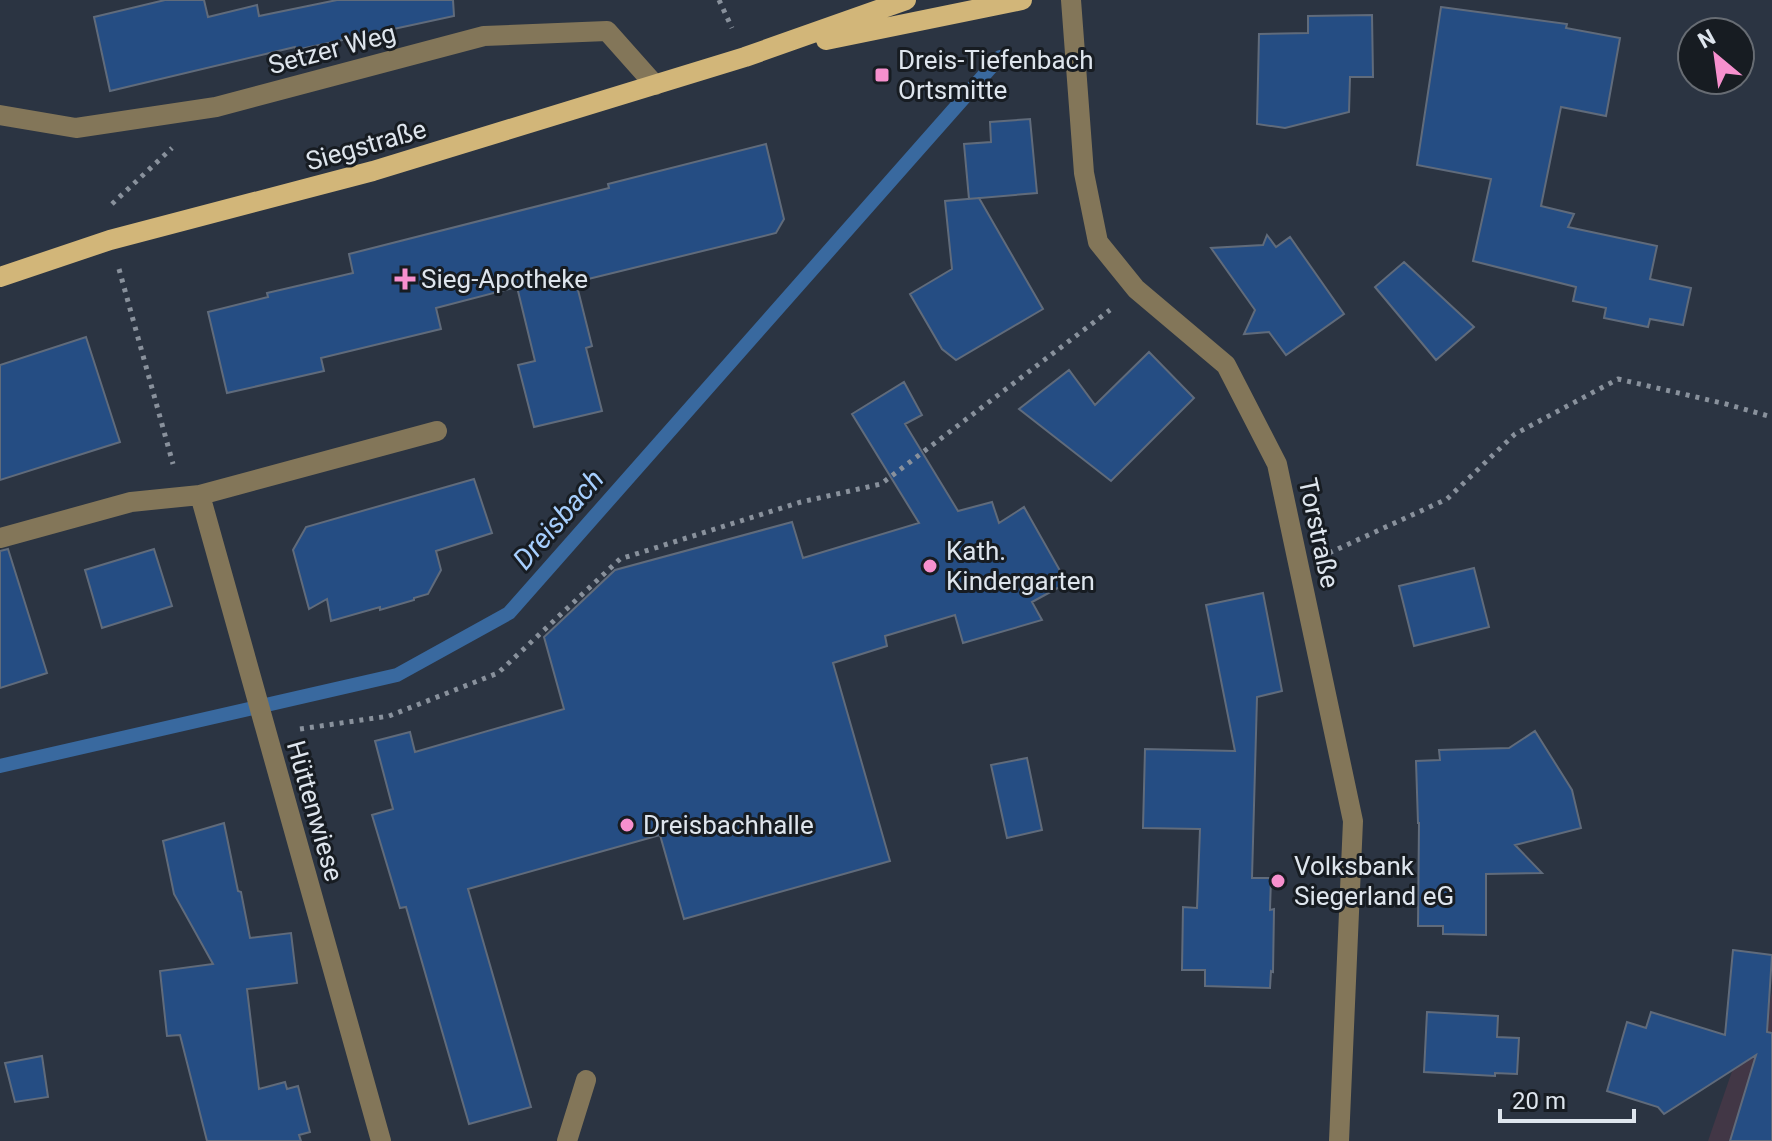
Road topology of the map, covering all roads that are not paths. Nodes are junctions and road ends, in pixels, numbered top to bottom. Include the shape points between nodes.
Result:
1 (906, 0) edge
2 (1022, 0) edge
3 (1071, 0) edge
4 (745, 57) junction
5 (655, 85) junction
6 (0, 115) edge
7 (0, 277) edge
8 (437, 431) dead end
9 (200, 495) junction
10 (0, 538) edge
11 (586, 1080) dead end
12 (381, 1141) edge
13 (567, 1141) edge
14 (1339, 1141) edge

1 - 4 main road, Siegstraße
2 - 4 main road, Siegstraße
3 - 14 street, Torstraße via 1084,173 1098,242 1136,289 1226,365 1277,464 1353,821
4 - 5 main road, Siegstraße
5 - 6 street, Setzer Weg via 607,31 484,36 216,107 76,128
5 - 7 main road, Siegstraße via 373,171 110,240
8 - 9 street
9 - 10 street via 131,502
9 - 12 street, Hüttenwiese
11 - 13 street

